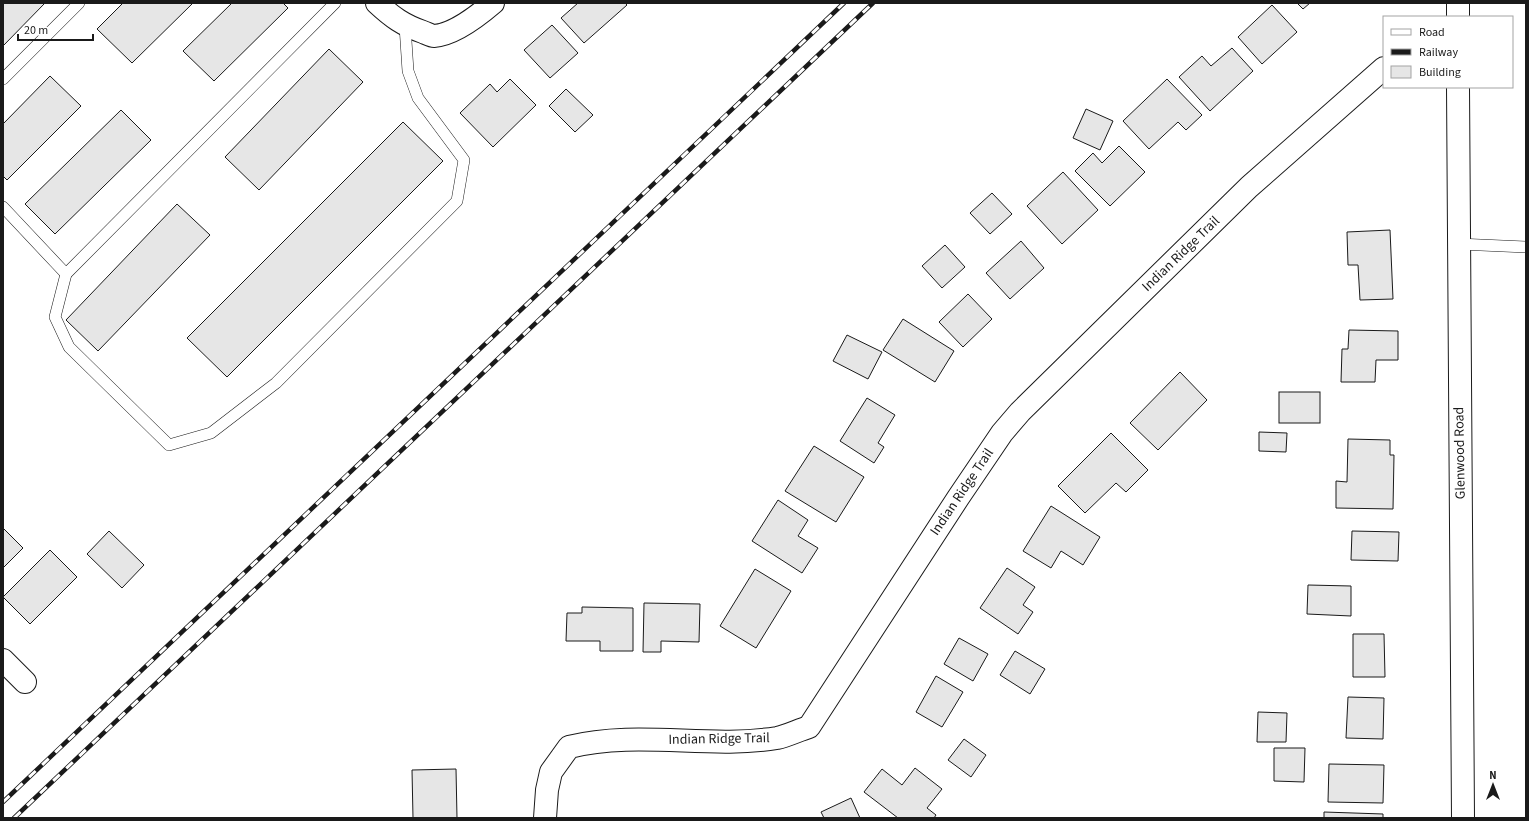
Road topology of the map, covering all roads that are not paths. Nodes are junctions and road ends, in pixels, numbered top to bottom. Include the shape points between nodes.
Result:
1 (79, 3) edge
2 (335, 3) edge
3 (377, 3) edge
4 (493, 3) edge
5 (1458, 3) edge
6 (1458, 16) edge
7 (406, 26) junction
8 (1383, 69) edge
9 (3, 79) edge
10 (1458, 88) edge
11 (3, 208) edge
12 (1458, 244) junction
13 (1526, 248) edge
14 (66, 274) junction
15 (3, 660) edge
16 (25, 682) dead end
17 (545, 818) edge
18 (1463, 818) edge

1 - 9 lane
2 - 14 lane
3 - 7 street
4 - 7 street via 468,22 434,36
5 - 6 street
7 - 14 lane via 408,71 418,98 464,160 457,201 276,383 211,432 169,445 69,347 54,317
8 - 17 street, Indian Ridge Trail via 1249,187 1020,412 1002,433 958,498 809,726 778,738 625,739 587,742 569,747 551,772
10 - 12 street, Glenwood Road
11 - 14 lane
12 - 13 lane
12 - 18 street, Glenwood Road
15 - 16 street

